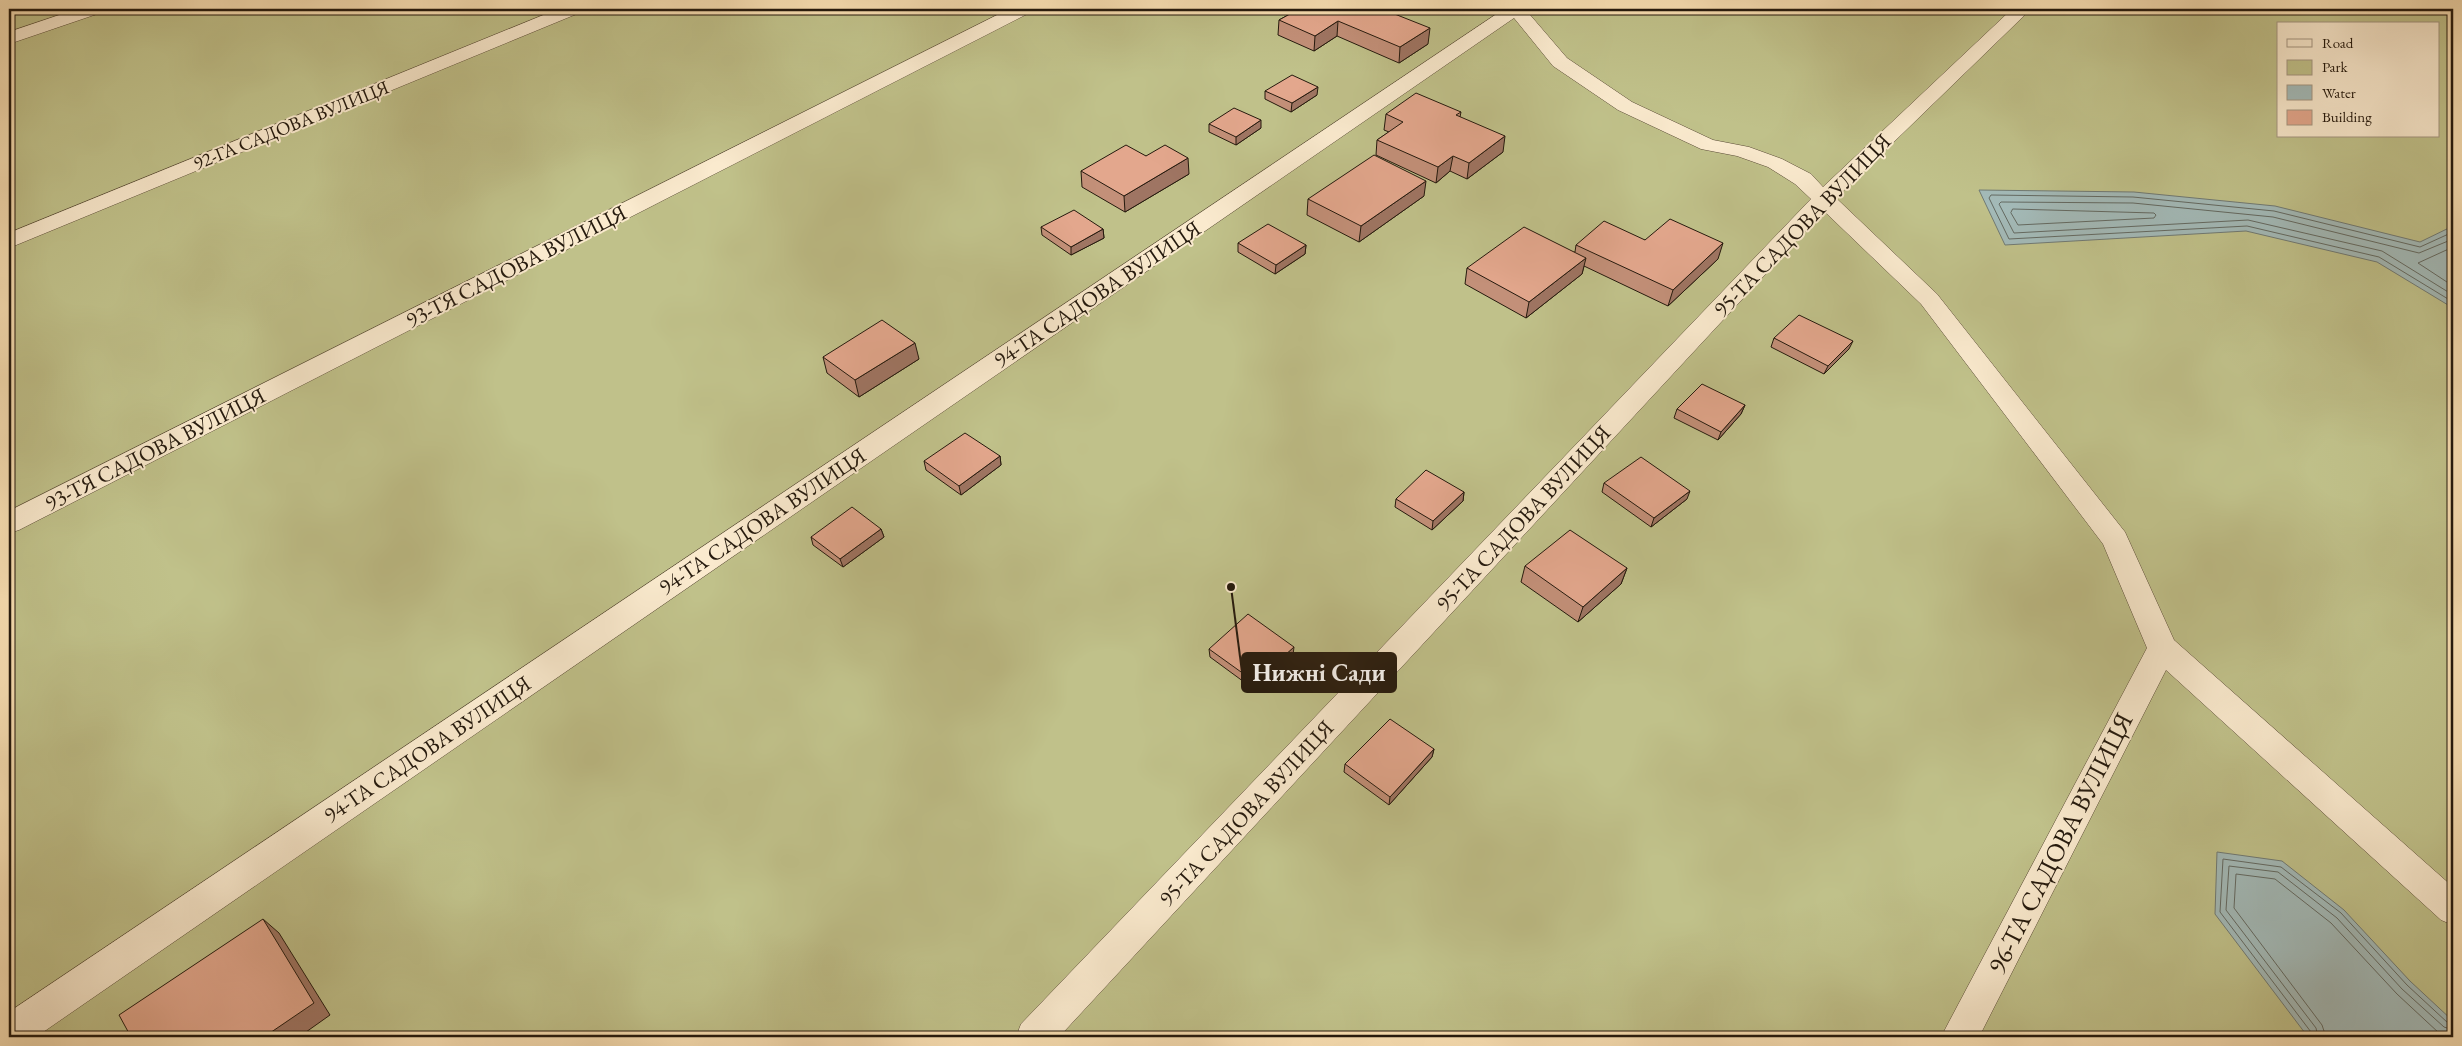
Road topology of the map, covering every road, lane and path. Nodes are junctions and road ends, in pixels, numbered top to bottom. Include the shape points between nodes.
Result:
1 (94, 9) edge
2 (573, 9) edge
3 (1023, 9) edge
4 (1516, 9) edge
5 (2022, 9) edge
6 (9, 38) edge
7 (1824, 198) junction
8 (9, 241) edge
9 (9, 523) edge
10 (2162, 648) junction
11 (2453, 909) edge
12 (9, 1034) edge
13 (1034, 1037) edge
14 (1959, 1037) edge

1 - 6 street
2 - 8 street, 92-ГА САДОВА ВУЛИЦЯ
3 - 9 street, 93-ТЯ САДОВА ВУЛИЦЯ
4 - 7 street via 1560,62 1625,106 1708,145 1742,151 1775,163 1802,179
4 - 12 street, 94-ТА САДОВА ВУЛИЦЯ
5 - 7 street, 95-ТА САДОВА ВУЛИЦЯ
7 - 10 street via 1929,299 2115,539
7 - 13 street, 95-ТА САДОВА ВУЛИЦЯ
10 - 11 street
10 - 14 street, 96-ТА САДОВА ВУЛИЦЯ

